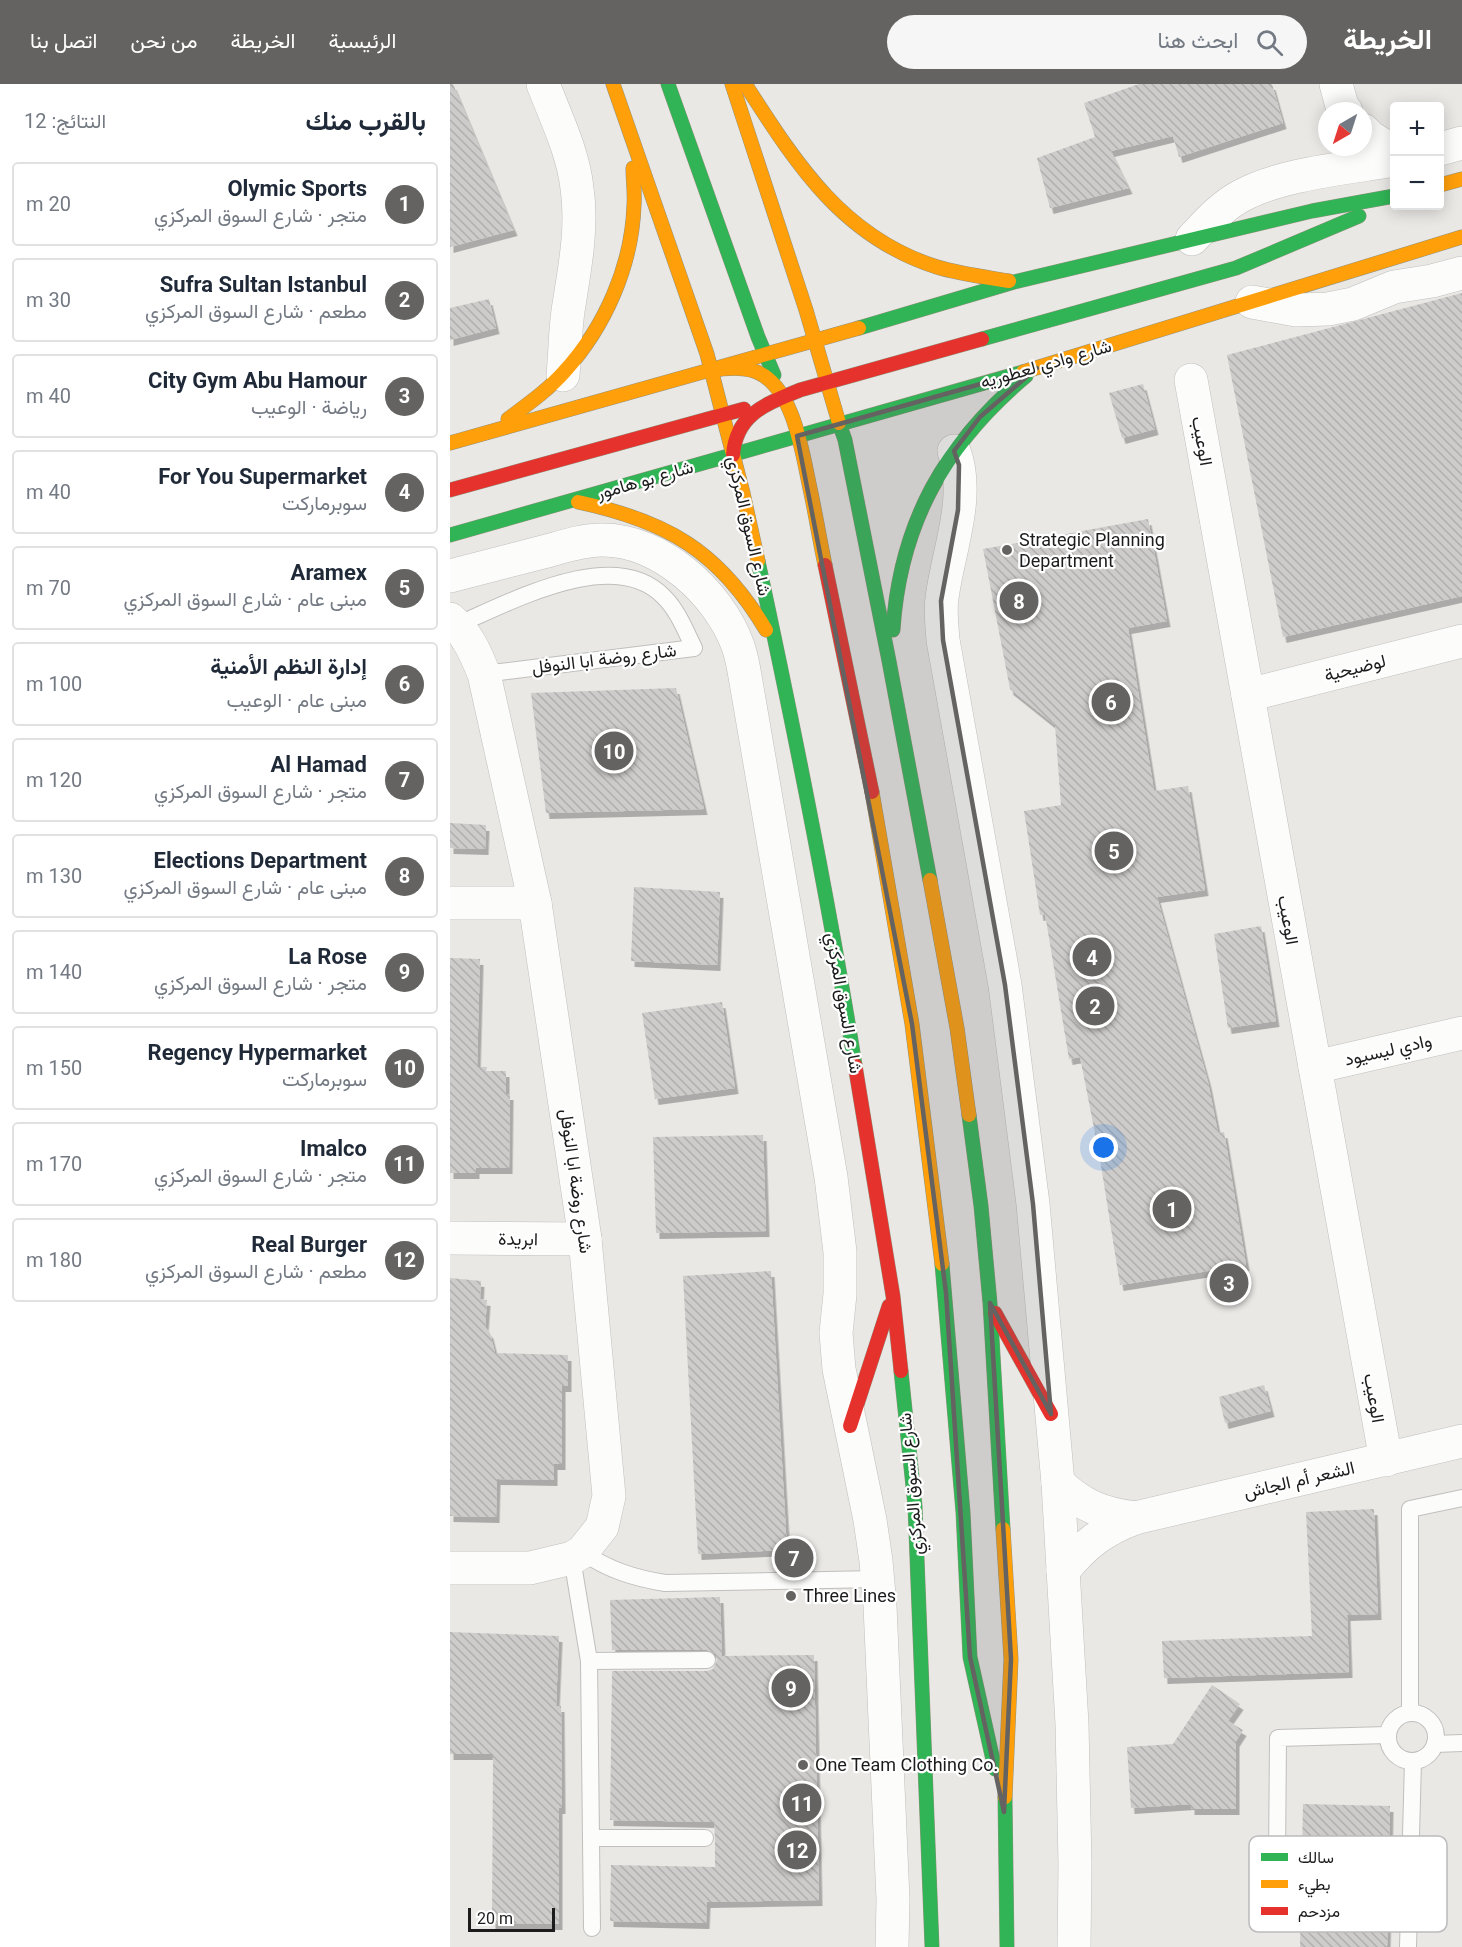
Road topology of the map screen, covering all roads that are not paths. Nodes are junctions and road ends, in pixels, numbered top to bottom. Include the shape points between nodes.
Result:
1 (543, 84) edge
2 (612, 84) edge
3 (668, 84) edge
4 (732, 84) edge
5 (745, 84) edge
6 (627, 124) junction
7 (1372, 138) edge
8 (1462, 143) edge
9 (1444, 148) edge
10 (1390, 149) edge
11 (1322, 156) edge
12 (1390, 161) edge
13 (1310, 175) junction
14 (1462, 179) edge
15 (1444, 184) edge
16 (1390, 197) edge
17 (1390, 203) edge
18 (1462, 237) edge
19 (1192, 238) junction
20 (1462, 273) edge
21 (1014, 282) junction
22 (1252, 302) junction
23 (815, 339) junction
24 (765, 356) junction
25 (1037, 368) junction
26 (711, 370) junction
27 (563, 375) junction
28 (1191, 380) dead end
29 (827, 382) junction
30 (783, 395) junction
31 (723, 416) junction
32 (839, 423) junction
33 (474, 436) junction
34 (797, 436) junction
35 (450, 443) edge
36 (954, 451) junction
37 (733, 455) junction
38 (450, 490) edge
39 (574, 501) junction
40 (450, 535) edge
41 (456, 574) edge
42 (453, 622) edge
43 (1462, 641) edge
44 (779, 658) junction
45 (889, 661) junction
46 (484, 674) junction
47 (1248, 695) junction
48 (450, 903) edge
49 (535, 903) junction
50 (1462, 1033) edge
51 (1315, 1067) junction
52 (450, 1238) edge
53 (585, 1239) junction
54 (893, 1296) junction
55 (990, 1304) junction
56 (1051, 1414) junction
57 (850, 1426) junction
58 (1462, 1441) edge
59 (1386, 1460) junction
60 (1058, 1483) junction
61 (1462, 1498) edge
62 (1136, 1518) junction
63 (577, 1555) junction
64 (450, 1568) edge
65 (1063, 1571) junction
66 (878, 1579) junction
67 (589, 1660) junction
68 (707, 1660) dead end
69 (1410, 1712) junction
70 (1388, 1735) junction
71 (1462, 1743) edge
72 (1435, 1744) junction
73 (1413, 1761) junction
74 (1004, 1812) junction
75 (1277, 1836) edge
76 (1411, 1836) edge
77 (592, 1838) junction
78 (705, 1838) dead end
79 (592, 1928) dead end
80 (1408, 1932) edge
81 (892, 1947) edge
82 (932, 1947) edge
83 (1007, 1947) edge
84 (1074, 1947) edge
85 (1408, 1947) edge

1 - 27 street via 568,150 579,215
2 - 6 main road, شارع السوق المركزي
3 - 24 main road
4 - 23 main road
5 - 21 main road via 802,170 860,230 928,264
6 - 26 main road, شارع السوق المركزي
6 - 27 main road via 634,182 628,252 604,318
7 - 10 street
8 - 9 street
11 - 13 street
12 - 13 street
13 - 19 street via 1266,184 1240,196
14 - 15 main road
16 - 19 main road
17 - 29 main road via 1236,268
18 - 22 main road, شارع وادي لعطوريه
19 - 21 main road
20 - 22 street, شارع وادي لعطوريه via 1394,286 1353,304 1328,309 1296,310
21 - 23 main road
22 - 25 main road, شارع وادي لعطوريه
23 - 24 main road
23 - 29 main road
23 - 30 main road via 815,357 808,372
24 - 26 main road
24 - 30 main road
25 - 32 main road, شارع وادي لعطوريه
25 - 36 main road via 980,417
26 - 30 main road via 734,368 759,373
26 - 31 main road, شارع السوق المركزي
26 - 33 main road
27 - 33 main road via 522,410
28 - 47 street, الوعيب
29 - 30 main road
29 - 32 main road
30 - 31 main road
30 - 32 main road via 804,418 815,423
30 - 34 main road
30 - 37 main road via 742,423 734,440
31 - 37 main road, شارع السوق المركزي
31 - 38 main road
32 - 34 main road, شارع بو هامور
32 - 45 main road
33 - 35 main road
34 - 37 main road, شارع بو هامور
34 - 74 main road via 877,819 912,1024 946,1293 970,1657
36 - 45 main road via 936,478 907,547 898,584
36 - 56 street via 959,465 958,510 941,602 943,640 1005,985 1033,1204
37 - 39 main road, شارع بو هامور
37 - 44 main road, شارع السوق المركزي
39 - 40 main road, شارع بو هامور
39 - 44 main road via 640,517 699,550 746,598
41 - 42 street
41 - 57 street via 571,544 626,542 681,569 706,592 738,646 831,1177 840,1252 836,1333
42 - 46 street, شارع روضة ابا النوفل via 475,650
42 - 46 lane, شارع روضة ابا النوفل via 581,577 613,574 640,579 663,596 680,617 693,648
43 - 47 street, لوضيحية
44 - 54 main road, شارع السوق المركزي via 841,978
45 - 55 main road via 957,1028
46 - 49 street, شارع روضة ابا النوفل
47 - 51 street, الوعيب
48 - 49 street
49 - 53 street, شارع روضة ابا النوفل
50 - 51 street, وادي ليسيود
51 - 59 street, الوعيب
52 - 53 street, ابريدة
53 - 63 street, شارع روضة ابا النوفل via 609,1496 602,1527
54 - 57 main road
54 - 82 main road, شارع السوق المركزي via 915,1506
55 - 56 main road
55 - 74 main road via 1011,1659
56 - 60 street
57 - 66 street
58 - 59 street, الشعر أم الجاش
59 - 62 street, الشعر أم الجاش
60 - 62 street, الشعر أم الجاش via 1093,1509
60 - 65 street
61 - 69 lane via 1410,1509
62 - 65 street, الشعر أم الجاش via 1094,1538
63 - 64 street via 530,1568
63 - 66 lane via 618,1573 665,1583
63 - 67 lane
65 - 84 street via 1072,1724
66 - 81 street
67 - 68 lane
67 - 77 lane
69 - 70 lane via 1397,1718
69 - 72 lane via 1433,1724
70 - 73 lane via 1395,1753
70 - 75 lane via 1278,1738
71 - 72 lane
72 - 73 lane via 1423,1759
73 - 76 lane
74 - 83 main road
77 - 78 lane
77 - 79 lane
80 - 85 lane

